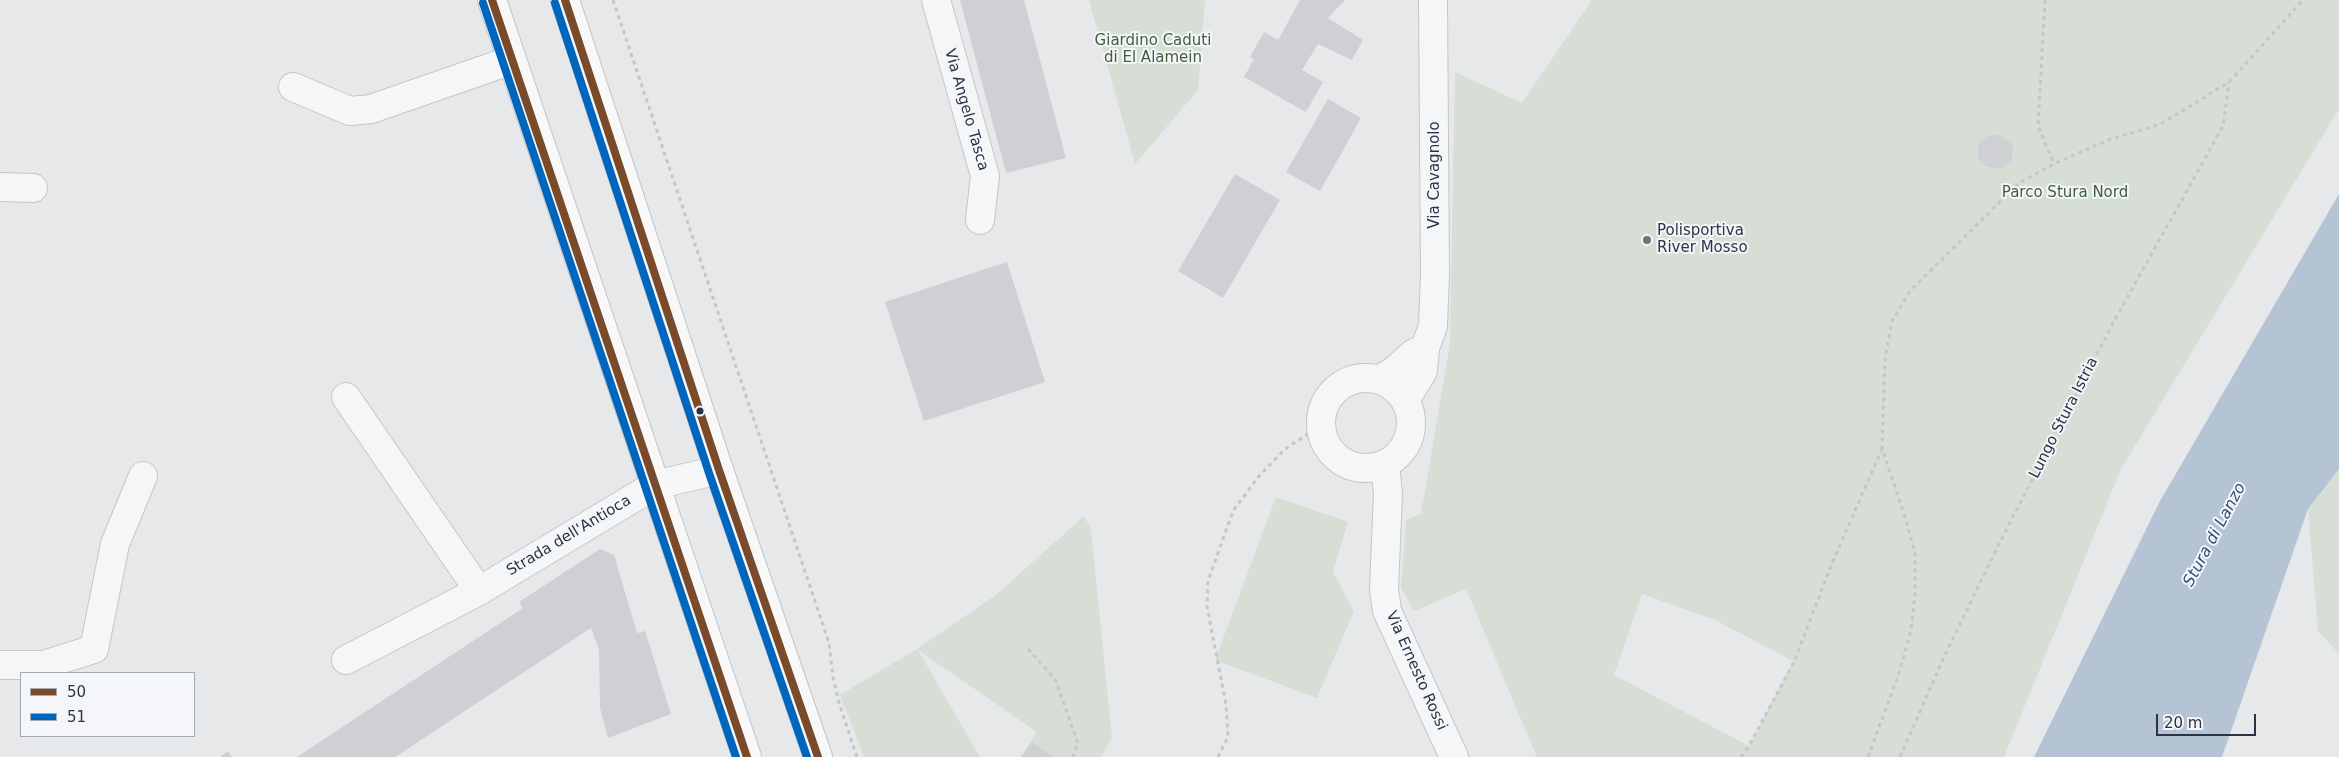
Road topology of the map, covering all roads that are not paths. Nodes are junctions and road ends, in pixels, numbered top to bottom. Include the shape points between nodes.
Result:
1 (492, 0) edge
2 (565, 0) edge
3 (936, 0) edge
4 (1433, 0) edge
5 (512, 60) junction
6 (293, 87) dead end
7 (0, 187) edge
8 (33, 188) dead end
9 (980, 220) dead end
10 (1425, 348) junction
11 (1379, 380) junction
12 (346, 397) dead end
13 (1405, 400) junction
14 (1386, 464) junction
15 (719, 470) junction
16 (143, 476) dead end
17 (655, 485) junction
18 (479, 591) junction
19 (346, 660) dead end
20 (0, 665) edge
21 (747, 757) edge
22 (818, 757) edge
23 (1454, 757) edge

1 - 5 main road
2 - 15 main road
3 - 9 street, Via Angelo Tasca via 985,176
4 - 10 street, Via Cavagnolo via 1435,274 1433,326
5 - 6 street via 364,110 350,111
5 - 17 main road
7 - 8 street
10 - 11 street
10 - 13 street, Via Cavagnolo via 1423,371
11 - 13 street via 1398,391
11 - 14 street via 1350,380 1338,387 1328,398 1320,426 1331,453 1343,462 1371,468
12 - 18 street
13 - 14 street via 1410,414 1406,443
14 - 23 street, Via Ernesto Rossi via 1384,589 1388,611
15 - 17 street, Strada dell'Antioca
15 - 22 main road
16 - 20 street via 116,544 94,649 43,665
17 - 18 street, Strada dell'Antioca
17 - 21 main road
18 - 19 street, Strada dell'Antioca

